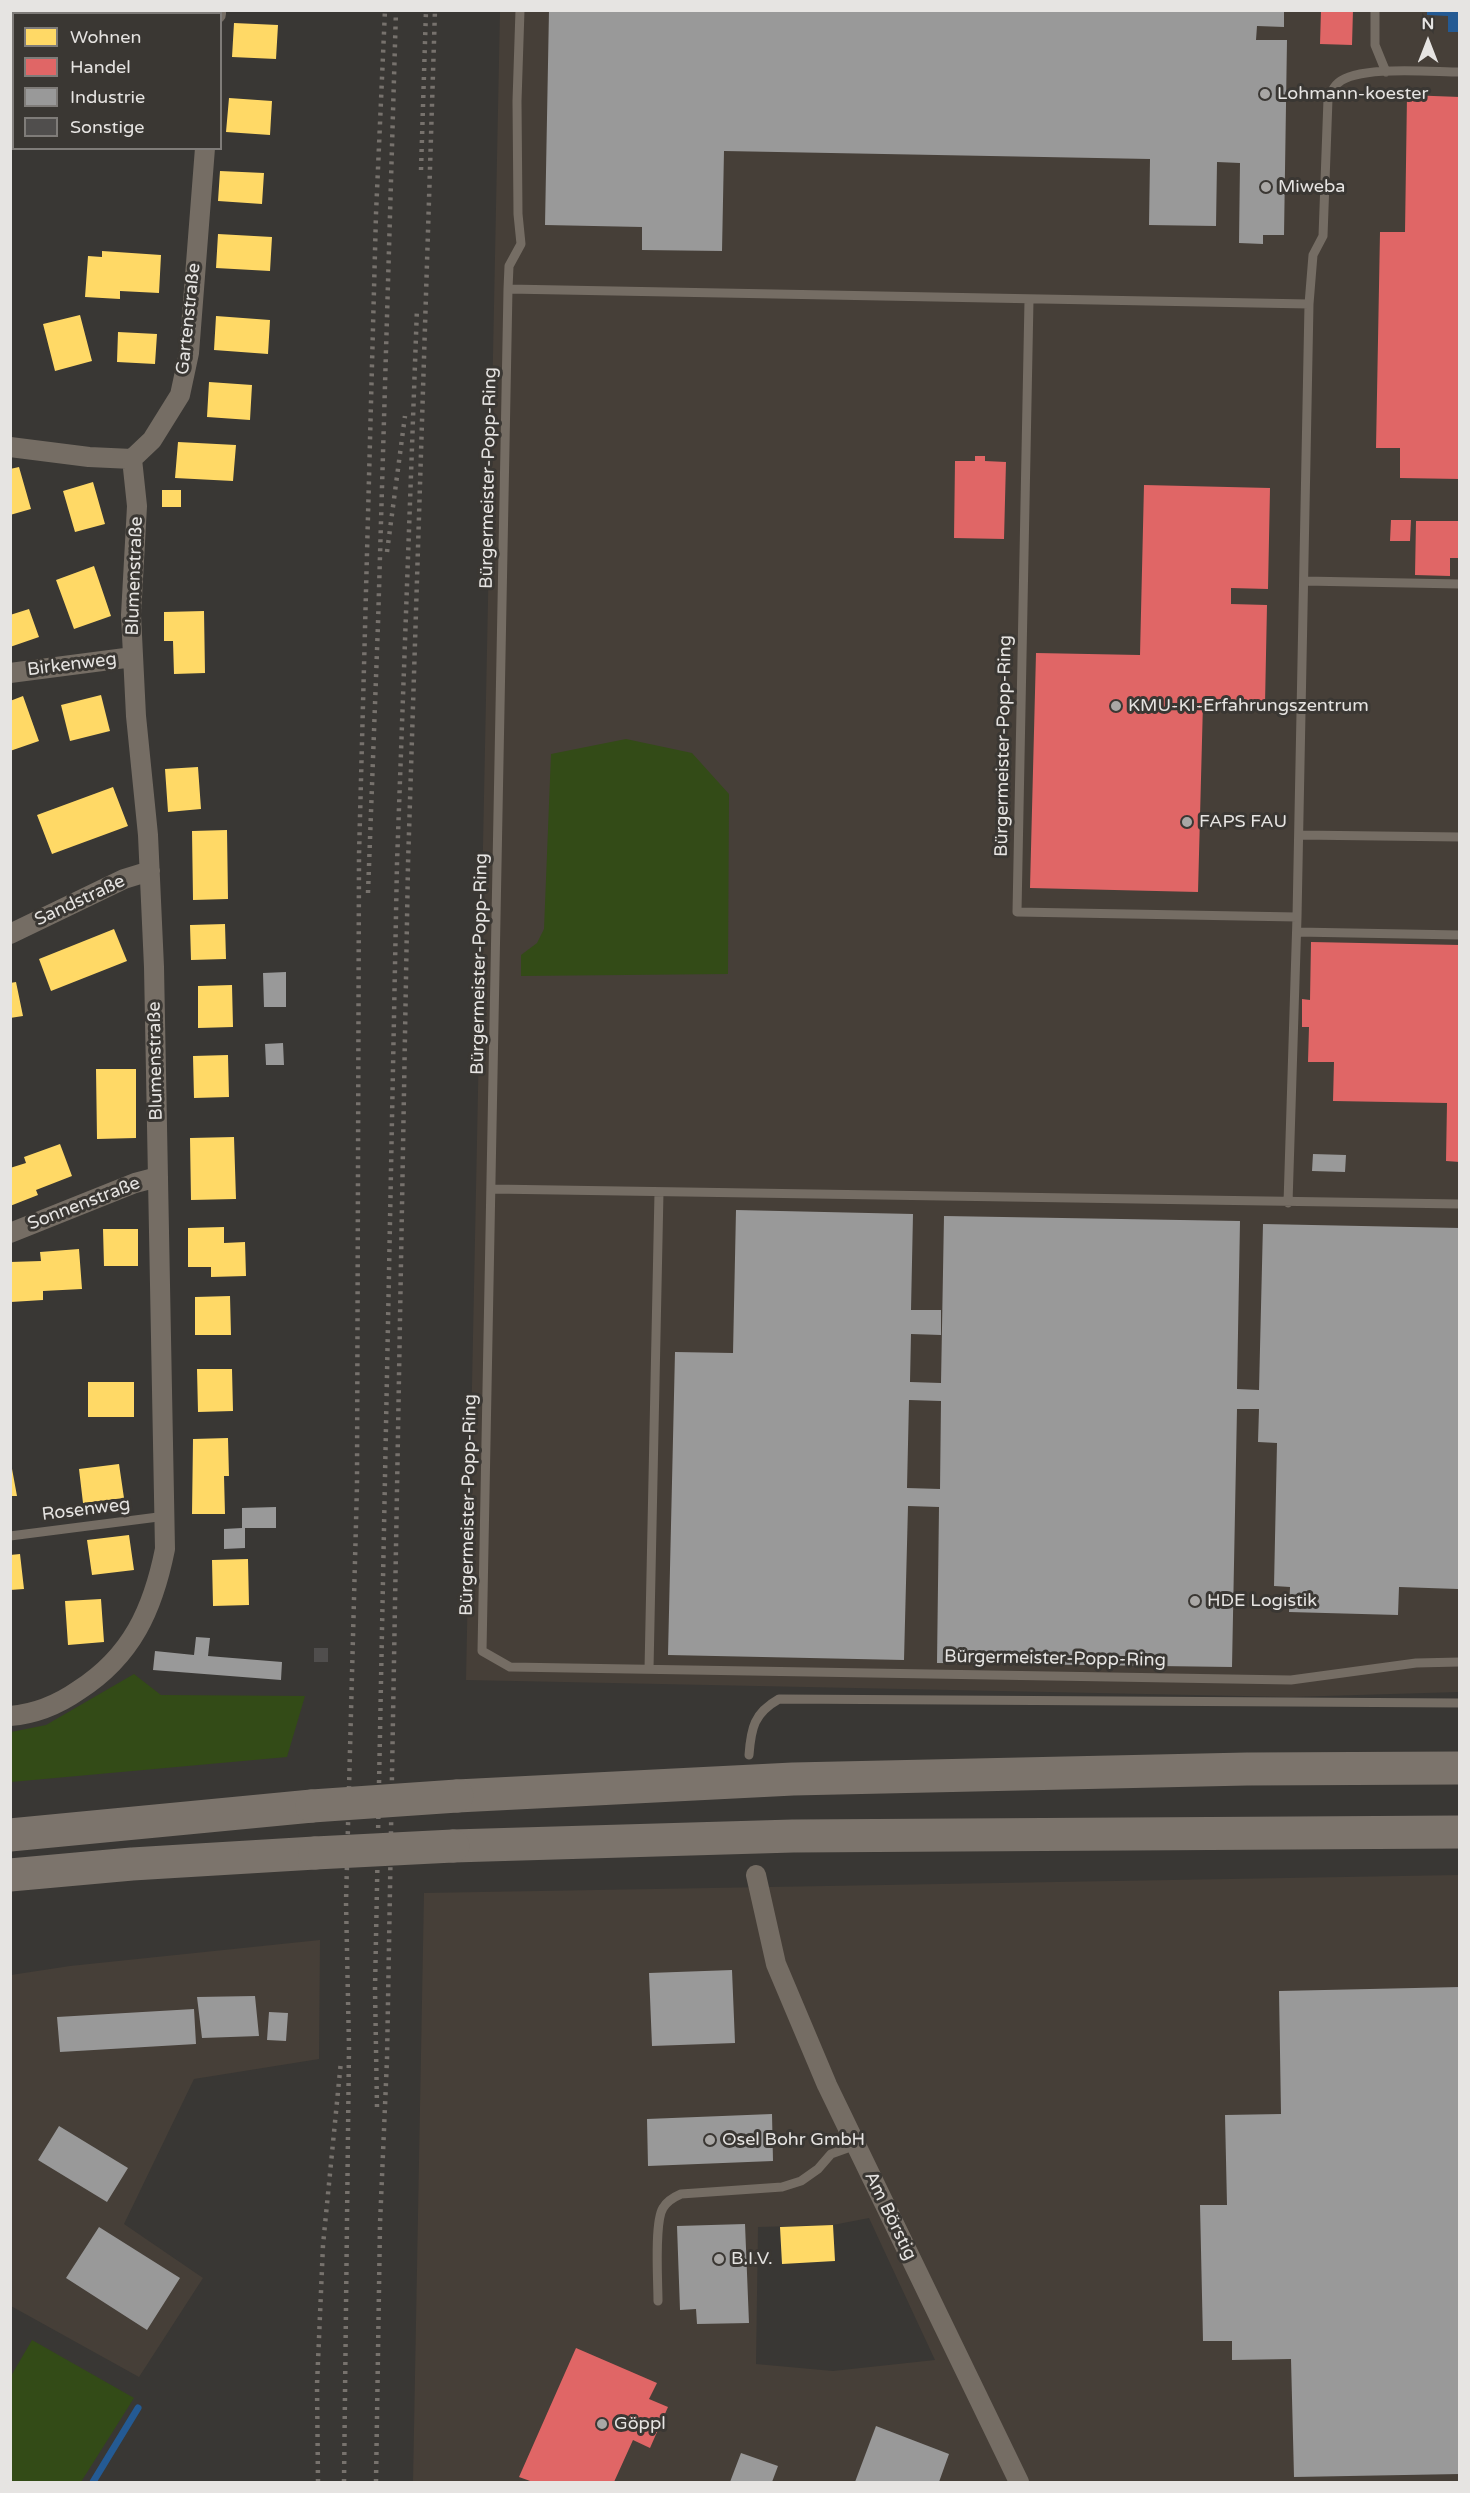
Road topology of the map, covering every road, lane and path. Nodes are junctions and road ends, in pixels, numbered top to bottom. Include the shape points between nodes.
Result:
1 (520, 10) edge
2 (1375, 10) edge
3 (1386, 72) junction
4 (1460, 72) edge
5 (205, 150) edge
6 (508, 289) junction
7 (1029, 300) junction
8 (1309, 304) junction
9 (10, 447) edge
10 (132, 459) junction
11 (1304, 581) junction
12 (1460, 584) edge
13 (133, 657) junction
14 (10, 673) edge
15 (1299, 834) junction
16 (1460, 837) edge
17 (150, 871) junction
18 (1298, 917) junction
19 (1297, 932) junction
20 (10, 934) edge
21 (1460, 935) edge
22 (158, 1177) junction
23 (492, 1188) junction
24 (659, 1192) junction
25 (1288, 1203) junction
26 (1460, 1204) edge
27 (10, 1233) edge
28 (166, 1516) junction
29 (10, 1536) edge
30 (1460, 1662) edge
31 (649, 1669) junction
32 (1460, 1703) edge
33 (10, 1716) edge
34 (749, 1755) dead end
35 (1460, 1768) edge
36 (1460, 1832) edge
37 (10, 1835) edge
38 (10, 1875) edge
39 (756, 1875) dead end
40 (856, 2145) junction
41 (658, 2301) dead end
42 (1019, 2482) edge

1 - 6 lane, Bürgermeister-Popp-Ring via 517,101 521,244 509,266
2 - 3 lane via 1375,45
3 - 4 lane
3 - 8 lane via 1346,77 1332,89 1328,99 1323,236 1313,255
5 - 10 street, Gartenstraße via 189,353 180,395 152,440
6 - 7 lane
6 - 23 lane, Bürgermeister-Popp-Ring
7 - 8 lane
7 - 18 lane, Bürgermeister-Popp-Ring via 1017,912
8 - 11 lane
9 - 10 street
10 - 13 street, Blumenstraße via 137,506 131,586
11 - 12 lane
11 - 15 lane
13 - 14 street, Birkenweg
13 - 17 street, Blumenstraße
15 - 16 lane
15 - 18 lane
17 - 20 street, Sandstraße via 124,879
17 - 22 street, Blumenstraße
18 - 19 lane
19 - 21 lane
19 - 25 lane
22 - 27 street, Sonnenstraße
22 - 28 street, Blumenstraße
23 - 24 lane
23 - 31 lane, Bürgermeister-Popp-Ring via 482,1651 510,1666
24 - 25 lane
24 - 31 lane
25 - 26 lane
28 - 29 lane, Rosenweg
28 - 33 street, Blumenstraße via 165,1549 158,1581 148,1610 121,1655 87,1685 55,1705
30 - 31 lane, Bürgermeister-Popp-Ring via 1406,1664 1292,1680
32 - 34 lane via 779,1699 756,1719 750,1733
35 - 37 highway, bridge via 1247,1769 715,1782 312,1806
36 - 38 highway, bridge via 793,1836 453,1846 132,1864
39 - 40 street, Am Börstig via 776,1964
40 - 41 lane via 831,2154 801,2181 782,2187 681,2194 670,2200 661,2210 658,2234
40 - 42 street, Am Börstig

